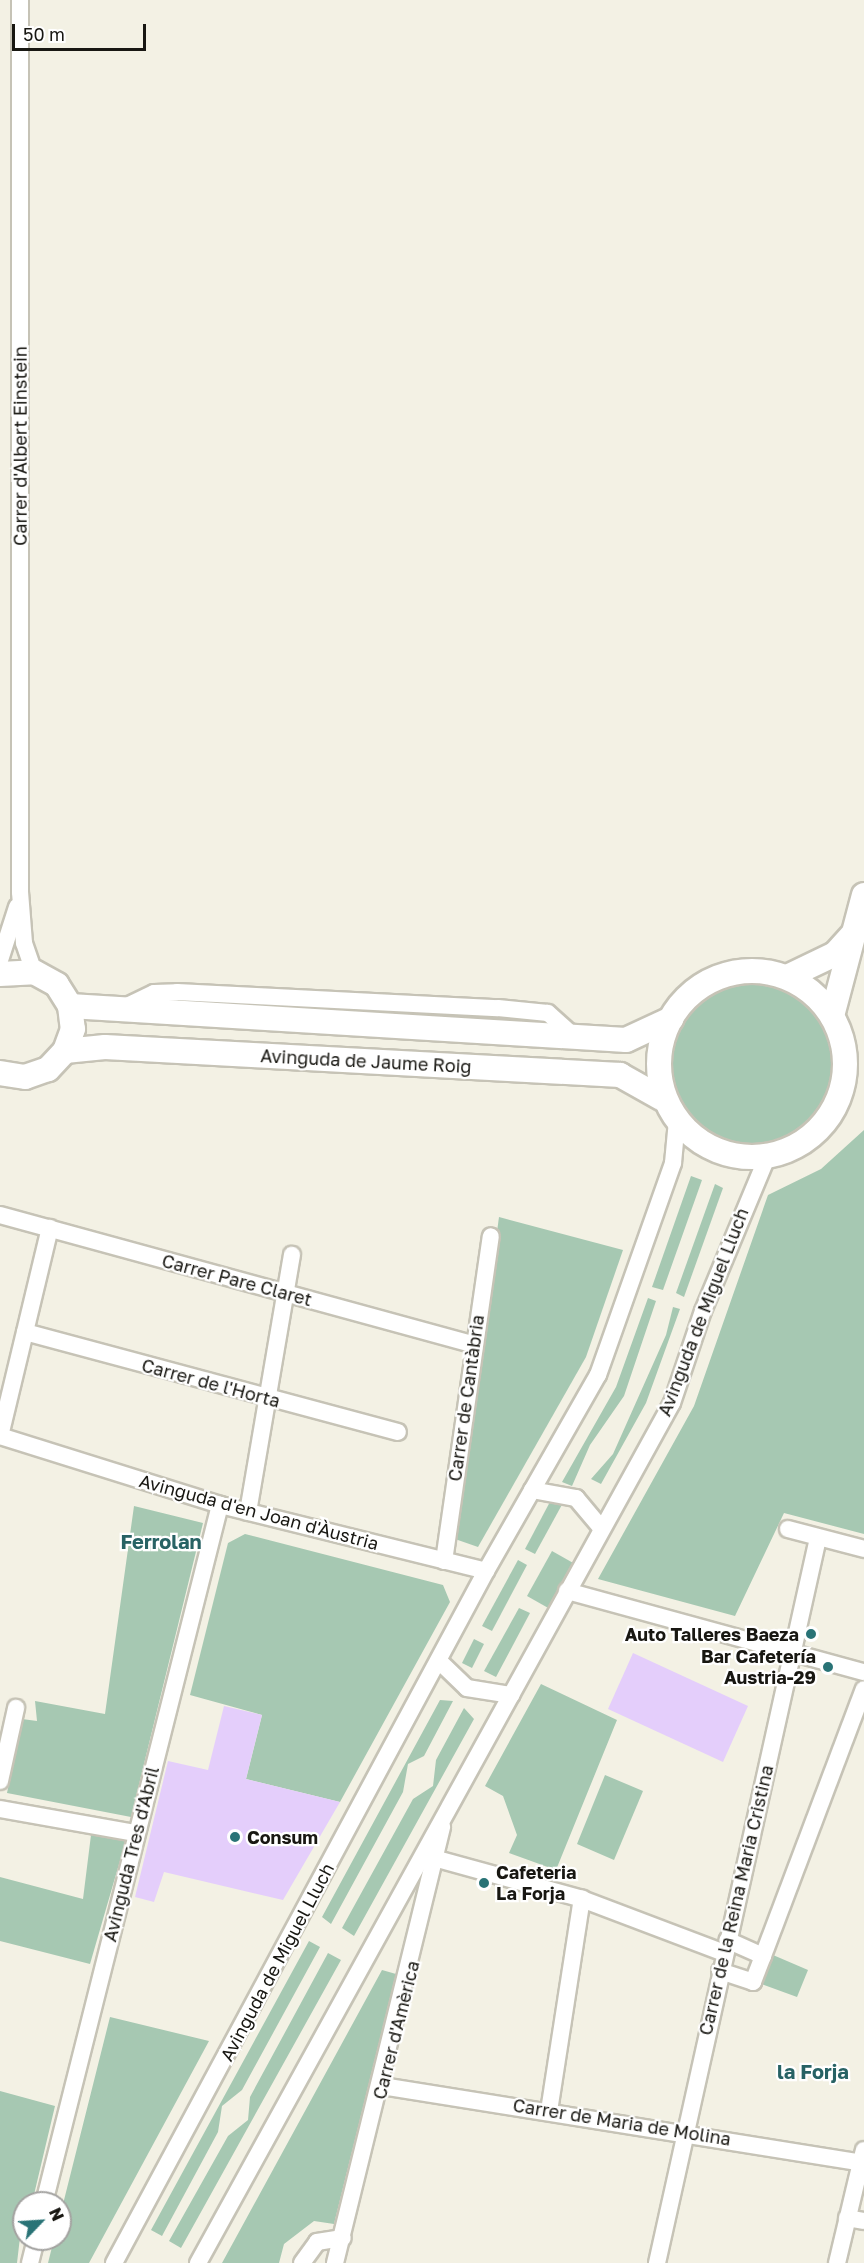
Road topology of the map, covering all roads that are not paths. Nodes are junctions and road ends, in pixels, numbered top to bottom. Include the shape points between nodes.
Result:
1 (20, 0) edge
2 (20, 892) junction
3 (864, 895) edge
4 (852, 935) junction
5 (0, 960) edge
6 (34, 972) junction
7 (0, 974) edge
8 (787, 977) junction
9 (70, 1006) junction
10 (671, 1018) junction
11 (835, 1020) junction
12 (864, 1046) edge
13 (65, 1051) junction
14 (0, 1074) edge
15 (661, 1098) junction
16 (853, 1099) edge
17 (677, 1122) junction
18 (767, 1156) junction
19 (0, 1215) edge
20 (50, 1228) junction
21 (491, 1236) dead end
22 (292, 1255) dead end
23 (286, 1293) junction
24 (25, 1332) junction
25 (473, 1344) junction
26 (268, 1398) junction
27 (398, 1432) dead end
28 (0, 1436) edge
29 (532, 1490) junction
30 (220, 1505) junction
31 (248, 1512) junction
32 (602, 1529) junction
33 (788, 1529) dead end
34 (818, 1538) junction
35 (864, 1550) edge
36 (444, 1561) junction
37 (486, 1571) junction
38 (567, 1592) junction
39 (791, 1654) junction
40 (439, 1661) junction
41 (864, 1672) edge
42 (864, 1689) edge
43 (511, 1695) junction
44 (16, 1708) dead end
45 (0, 1781) edge
46 (0, 1809) edge
47 (443, 1822) junction
48 (135, 1833) junction
49 (439, 1856) junction
50 (420, 1858) junction
51 (582, 1899) junction
52 (725, 1946) junction
53 (763, 1956) junction
54 (720, 1971) junction
55 (382, 2086) junction
56 (549, 2111) junction
57 (685, 2131) junction
58 (862, 2156) edge
59 (47, 2191) edge
60 (856, 2219) edge
61 (343, 2238) junction
62 (114, 2263) edge
63 (198, 2263) edge
64 (302, 2263) edge
65 (335, 2263) edge
66 (657, 2263) edge
67 (837, 2263) edge

1 - 2 street, Carrer d'Albert Einstein
2 - 5 street, Carrer d'Albert Einstein
2 - 6 street, Carrer d'Albert Einstein via 24,943
3 - 4 main road
4 - 8 main road via 835,954
4 - 11 main road
6 - 7 main road
6 - 9 main road via 57,985
8 - 10 main road via 742,970 715,976 687,996
8 - 11 main road via 802,984
9 - 10 main road, Avinguda de Jaume Roig via 114,1013 626,1040
9 - 13 main road via 73,1029
10 - 15 main road via 659,1056
11 - 12 main road
11 - 16 main road
13 - 14 main road via 48,1069 25,1077
13 - 15 main road, Avinguda de Jaume Roig via 105,1047 620,1075
15 - 17 main road
16 - 18 main road via 804,1142
17 - 18 main road via 712,1149
17 - 29 street, Avinguda de Miguel Lluch via 673,1163 598,1375
18 - 32 street, Avinguda de Miguel Lluch via 706,1302 672,1402
19 - 20 street, Carrer Pare Claret
20 - 23 street, Carrer Pare Claret
20 - 24 street
21 - 25 street, Carrer de Cantàbria
22 - 23 street
23 - 25 street, Carrer Pare Claret
23 - 26 street
24 - 26 street, Carrer de l'Horta
24 - 28 street
25 - 36 street, Carrer de Cantàbria
26 - 27 street, Carrer de l'Horta
26 - 31 street
28 - 30 street, Avinguda d'en Joan d'Àustria
29 - 32 street via 576,1498 594,1513
29 - 37 street, Avinguda de Miguel Lluch
30 - 31 street, Avinguda d'en Joan d'Àustria
30 - 48 street, Avinguda Tres d'Abril
31 - 36 street, Avinguda d'en Joan d'Àustria
32 - 38 street, Avinguda de Miguel Lluch
33 - 34 street
34 - 35 street
34 - 39 street, Carrer de la Reina Maria Cristina
36 - 37 street, Avinguda d'en Joan d'Àustria
37 - 40 street, Avinguda de Miguel Lluch
38 - 39 street
38 - 43 street, Avinguda de Miguel Lluch
39 - 41 street
39 - 52 street, Carrer de la Reina Maria Cristina
40 - 43 street via 467,1688
40 - 62 street, Avinguda de Miguel Lluch
42 - 53 street
43 - 47 street, Avinguda de Miguel Lluch
44 - 45 street
46 - 48 street
47 - 49 street, Carrer d'Amèrica
47 - 50 street, Avinguda de Miguel Lluch
48 - 59 street, Avinguda Tres d'Abril
49 - 50 street
49 - 51 street
49 - 55 street, Carrer d'Amèrica
50 - 63 street, Avinguda de Miguel Lluch
51 - 52 street
51 - 56 street
52 - 53 street
52 - 54 street, Carrer de la Reina Maria Cristina
53 - 54 street via 753,1982
54 - 57 street, Carrer de la Reina Maria Cristina
55 - 56 street, Carrer de Maria de Molina
55 - 61 street, Carrer d'Amèrica
56 - 57 street, Carrer de Maria de Molina
57 - 58 street, Carrer de Maria de Molina
57 - 66 street, Carrer de la Reina Maria Cristina
58 - 60 street
60 - 67 street
61 - 64 street via 317,2242
61 - 65 street, Carrer d'Amèrica

